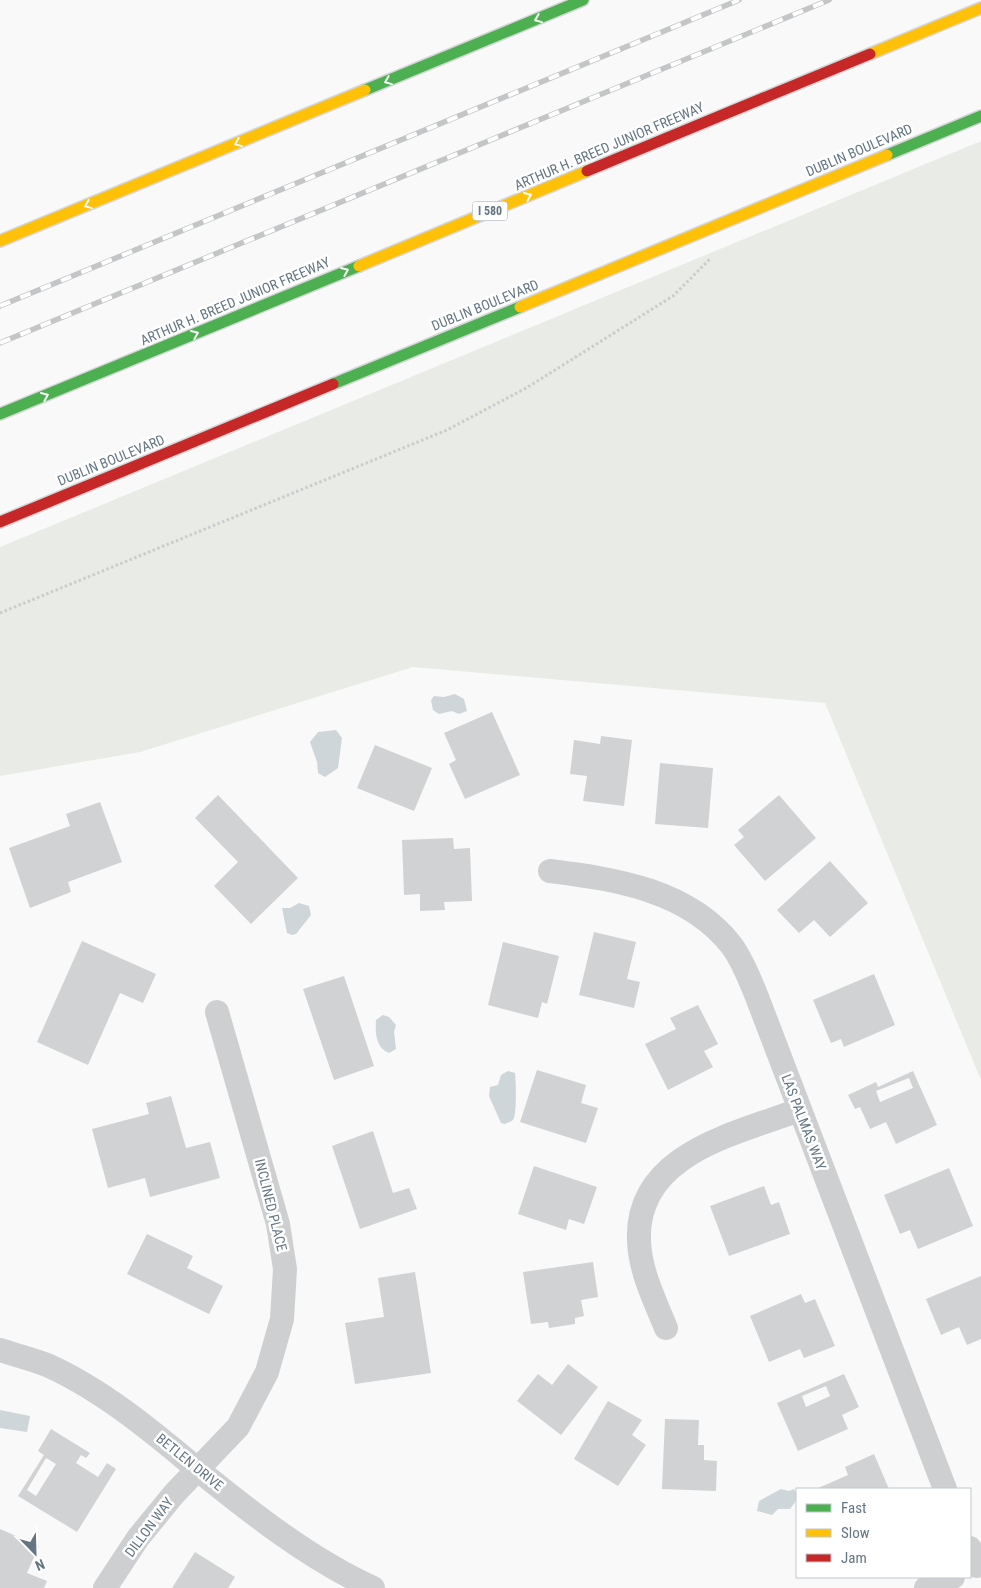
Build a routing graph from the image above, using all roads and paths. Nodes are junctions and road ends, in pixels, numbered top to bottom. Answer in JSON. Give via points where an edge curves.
{"nodes":[{"id":1,"x":583,"y":0,"type":"edge"},
{"id":2,"x":981,"y":8,"type":"edge"},
{"id":3,"x":981,"y":116,"type":"edge"},
{"id":4,"x":0,"y":241,"type":"edge"},
{"id":5,"x":715,"y":255,"type":"dead end"},
{"id":6,"x":0,"y":414,"type":"edge"},
{"id":7,"x":0,"y":522,"type":"edge"},
{"id":8,"x":0,"y":613,"type":"edge"},
{"id":9,"x":550,"y":871,"type":"dead end"},
{"id":10,"x":216,"y":1012,"type":"dead end"},
{"id":11,"x":799,"y":1110,"type":"junction"},
{"id":12,"x":666,"y":1328,"type":"dead end"},
{"id":13,"x":0,"y":1350,"type":"edge"},
{"id":14,"x":197,"y":1469,"type":"junction"},
{"id":15,"x":945,"y":1488,"type":"edge"},
{"id":16,"x":951,"y":1578,"type":"edge"},
{"id":17,"x":105,"y":1588,"type":"edge"},
{"id":18,"x":373,"y":1588,"type":"edge"},
{"id":19,"x":926,"y":1588,"type":"edge"}],
"edges":[{"from":1,"to":4,"type":"main road","one_way":true},
{"from":6,"to":2,"type":"main road","name":"ARTHUR H. BREED JUNIOR FREEWAY","number":"I 580","one_way":true},
{"from":3,"to":7,"type":"main road","name":"DUBLIN BOULEVARD"},
{"from":5,"to":8,"type":"path","via":[[673,296],[528,387],[446,430]]},
{"from":9,"to":11,"type":"street","name":"LAS PALMAS WAY","via":[[647,890],[686,905],[710,924],[732,947],[747,973]]},
{"from":10,"to":14,"type":"street","name":"INCLINED PLACE","via":[[275,1215],[285,1269],[282,1320],[267,1372],[238,1427]]},
{"from":11,"to":12,"type":"street","via":[[698,1148],[673,1165],[652,1188],[644,1204],[639,1242],[648,1281]]},
{"from":11,"to":15,"type":"street","name":"LAS PALMAS WAY"},
{"from":13,"to":14,"type":"street","name":"BETLEN DRIVE","via":[[47,1365],[106,1399],[166,1441]]},
{"from":14,"to":17,"type":"street","name":"DILLON WAY","via":[[138,1538]]},
{"from":14,"to":18,"type":"street","name":"BETLEN DRIVE","via":[[334,1569]]},
{"from":16,"to":19,"type":"street"}]}
